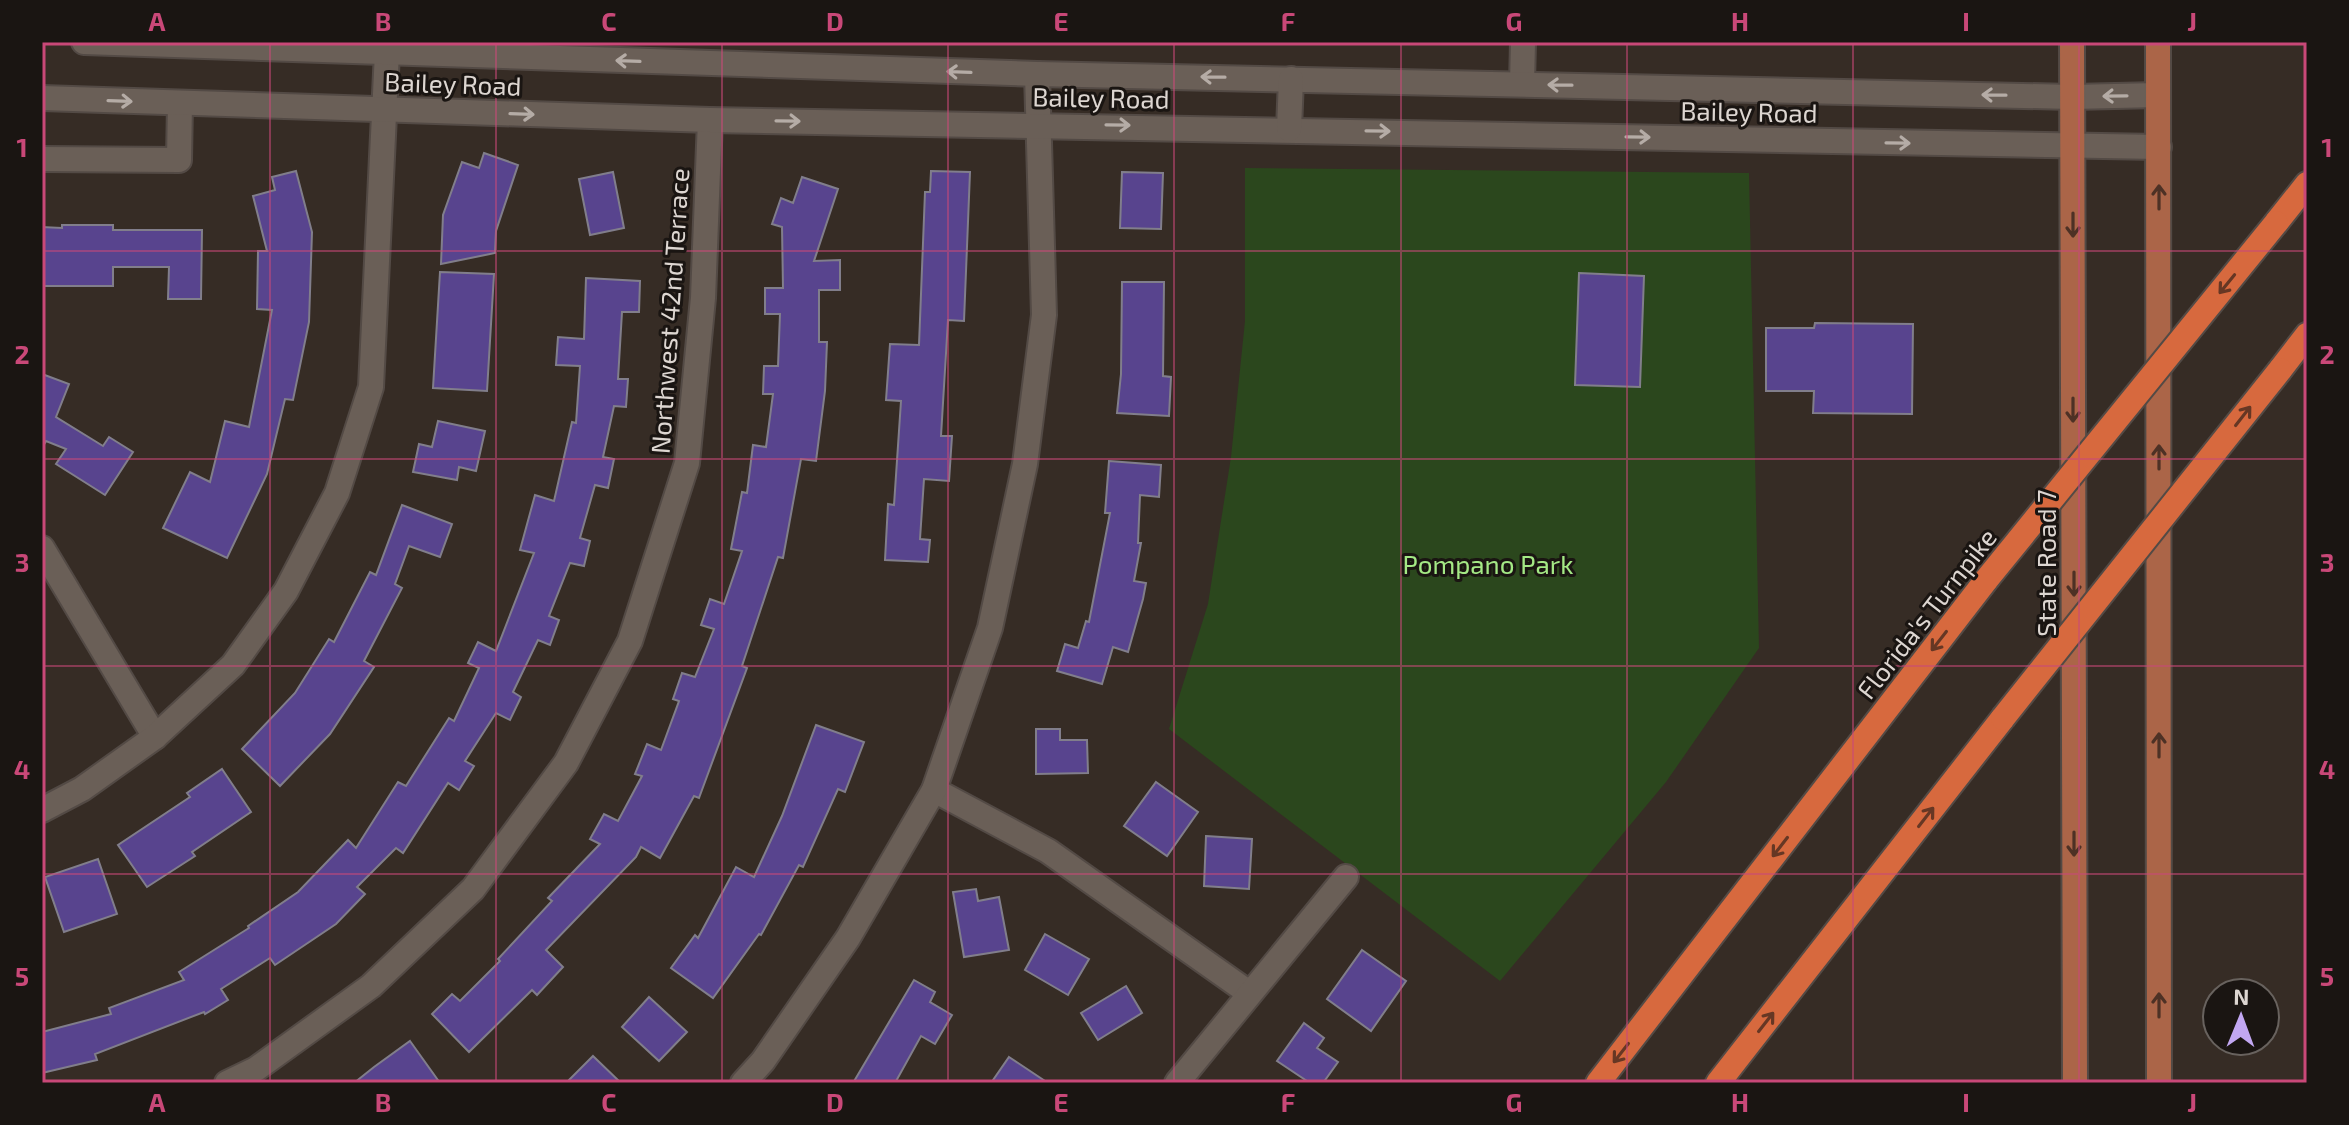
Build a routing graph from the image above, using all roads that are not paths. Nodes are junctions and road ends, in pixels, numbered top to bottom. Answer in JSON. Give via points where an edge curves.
{"nodes":[{"id":1,"x":84,"y":42,"type":"edge"},
{"id":2,"x":1523,"y":42,"type":"edge"},
{"id":3,"x":2072,"y":42,"type":"edge"},
{"id":4,"x":2158,"y":42,"type":"edge"},
{"id":5,"x":387,"y":52,"type":"junction"},
{"id":6,"x":1037,"y":74,"type":"junction"},
{"id":7,"x":1291,"y":79,"type":"junction"},
{"id":8,"x":1522,"y":84,"type":"junction"},
{"id":9,"x":2158,"y":95,"type":"junction"},
{"id":10,"x":2072,"y":97,"type":"junction"},
{"id":11,"x":42,"y":98,"type":"edge"},
{"id":12,"x":180,"y":103,"type":"junction"},
{"id":13,"x":385,"y":109,"type":"junction"},
{"id":14,"x":710,"y":120,"type":"junction"},
{"id":15,"x":1040,"y":124,"type":"junction"},
{"id":16,"x":1289,"y":129,"type":"junction"},
{"id":17,"x":2072,"y":147,"type":"junction"},
{"id":18,"x":2159,"y":147,"type":"junction"},
{"id":19,"x":42,"y":159,"type":"edge"},
{"id":20,"x":2307,"y":184,"type":"edge"},
{"id":21,"x":2307,"y":335,"type":"edge"},
{"id":22,"x":42,"y":548,"type":"edge"},
{"id":23,"x":155,"y":737,"type":"junction"},
{"id":24,"x":934,"y":790,"type":"junction"},
{"id":25,"x":42,"y":810,"type":"edge"},
{"id":26,"x":1346,"y":877,"type":"dead end"},
{"id":27,"x":1249,"y":993,"type":"junction"},
{"id":28,"x":227,"y":1083,"type":"edge"},
{"id":29,"x":743,"y":1083,"type":"edge"},
{"id":30,"x":1177,"y":1083,"type":"edge"},
{"id":31,"x":1598,"y":1083,"type":"edge"},
{"id":32,"x":1718,"y":1083,"type":"edge"},
{"id":33,"x":2075,"y":1083,"type":"edge"},
{"id":34,"x":2159,"y":1083,"type":"edge"}],
"edges":[{"from":1,"to":5,"type":"street","name":"Bailey Road"},
{"from":2,"to":8,"type":"street"},
{"from":3,"to":10,"type":"main road","name":"State Road 7"},
{"from":4,"to":9,"type":"main road"},
{"from":6,"to":5,"type":"street","name":"Bailey Road","one_way":true},
{"from":5,"to":13,"type":"street"},
{"from":7,"to":6,"type":"street","name":"Bailey Road","one_way":true},
{"from":6,"to":15,"type":"street"},
{"from":7,"to":8,"type":"street","name":"Bailey Road"},
{"from":7,"to":16,"type":"street"},
{"from":10,"to":8,"type":"street","name":"Bailey Road","one_way":true},
{"from":9,"to":10,"type":"street","name":"Bailey Road","one_way":true},
{"from":9,"to":18,"type":"main road"},
{"from":10,"to":17,"type":"main road","name":"State Road 7"},
{"from":11,"to":12,"type":"street","name":"Bailey Road","one_way":true},
{"from":12,"to":13,"type":"street","name":"Bailey Road"},
{"from":12,"to":19,"type":"street","via":[[179,160]]},
{"from":13,"to":14,"type":"street","name":"Bailey Road","one_way":true},
{"from":13,"to":23,"type":"street","via":[[371,387],[337,493],[286,591],[233,665]]},
{"from":14,"to":15,"type":"street","name":"Bailey Road","one_way":true},
{"from":14,"to":28,"type":"street","name":"Northwest 42nd Terrace","via":[[703,298],[687,463],[630,641],[566,763],[473,889],[371,986],[256,1069]]},
{"from":15,"to":16,"type":"street","name":"Bailey Road","one_way":true},
{"from":15,"to":24,"type":"street","via":[[1044,315],[1025,464],[990,628]]},
{"from":16,"to":17,"type":"street","name":"Bailey Road","one_way":true},
{"from":17,"to":18,"type":"street","name":"Bailey Road"},
{"from":17,"to":33,"type":"main road","name":"State Road 7","one_way":true},
{"from":34,"to":18,"type":"main road","one_way":true},
{"from":20,"to":31,"type":"highway","name":"Florida's Turnpike","one_way":true,"bridge":true,"via":[[1987,579]]},
{"from":32,"to":21,"type":"highway","one_way":true,"bridge":true},
{"from":22,"to":23,"type":"street"},
{"from":23,"to":25,"type":"street","via":[[82,789]]},
{"from":24,"to":27,"type":"street","via":[[1048,851]]},
{"from":24,"to":29,"type":"street","via":[[848,938]]},
{"from":26,"to":27,"type":"street"},
{"from":27,"to":30,"type":"street"}]}
